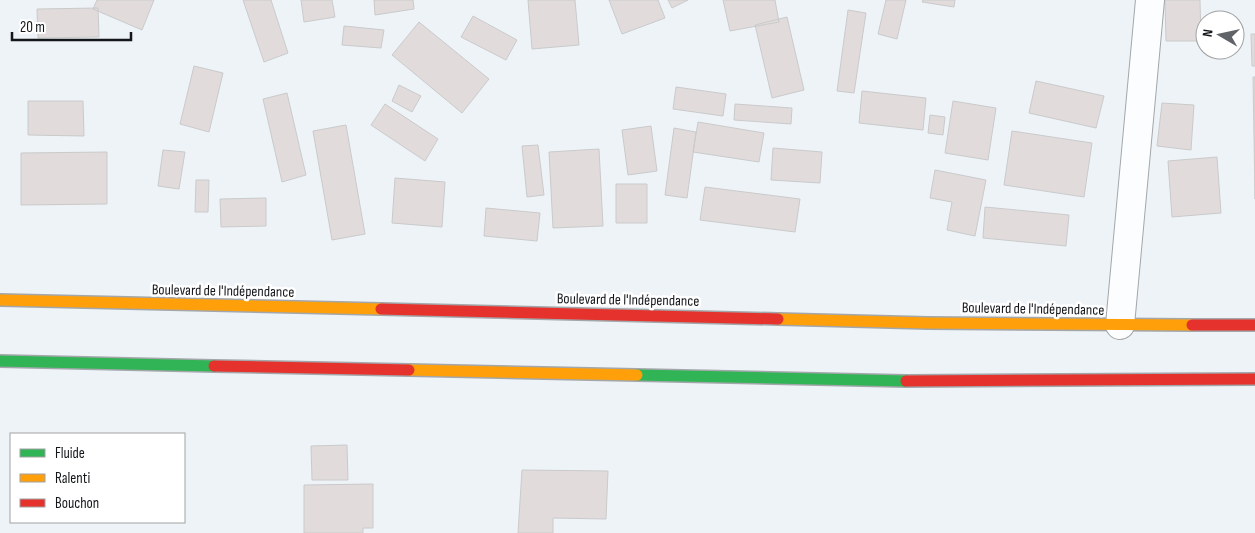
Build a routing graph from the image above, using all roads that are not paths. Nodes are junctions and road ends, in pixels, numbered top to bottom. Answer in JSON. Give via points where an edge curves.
{"nodes":[{"id":1,"x":1150,"y":0,"type":"edge"},
{"id":2,"x":0,"y":300,"type":"edge"},
{"id":3,"x":1120,"y":325,"type":"junction"},
{"id":4,"x":1255,"y":325,"type":"edge"},
{"id":5,"x":0,"y":361,"type":"edge"},
{"id":6,"x":1255,"y":379,"type":"edge"}],
"edges":[{"from":1,"to":3,"type":"street"},
{"from":2,"to":3,"type":"main road","name":"Boulevard de l'Indépendance"},
{"from":3,"to":4,"type":"main road","name":"Boulevard de l'Indépendance"},
{"from":5,"to":6,"type":"main road","via":[[925,381]]}]}
